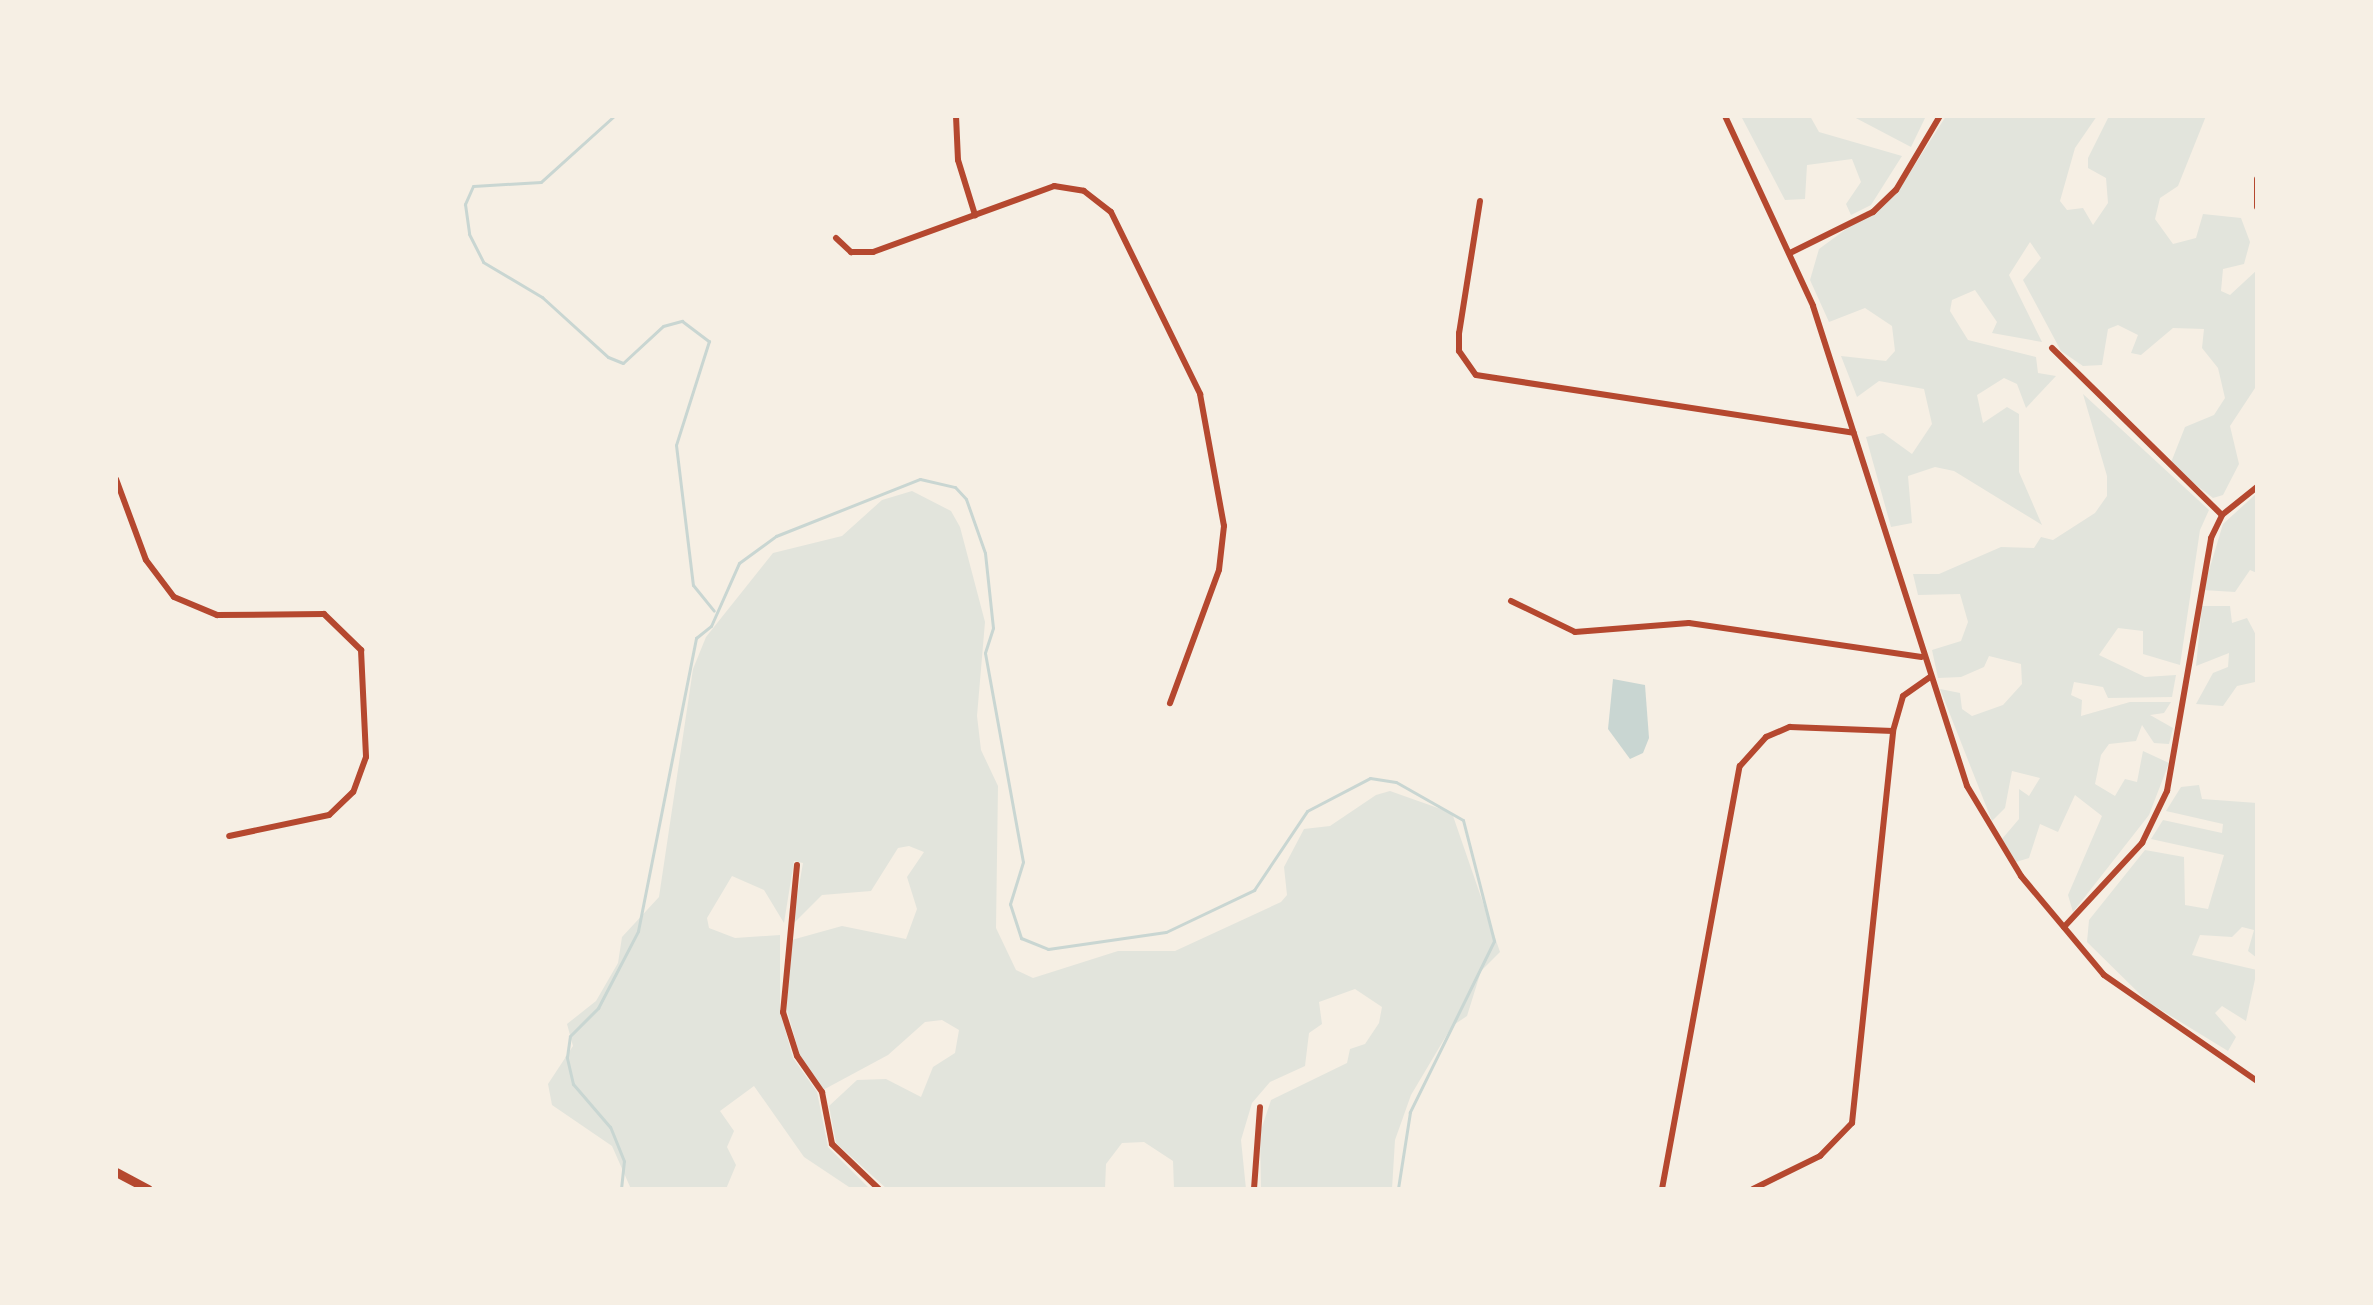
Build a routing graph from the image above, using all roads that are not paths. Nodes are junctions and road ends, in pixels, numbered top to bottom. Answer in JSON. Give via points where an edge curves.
{"nodes":[{"id":1,"x":956,"y":116,"type":"edge"},
{"id":2,"x":1725,"y":116,"type":"edge"},
{"id":3,"x":1940,"y":116,"type":"edge"},
{"id":4,"x":2257,"y":179,"type":"edge"},
{"id":5,"x":1480,"y":201,"type":"dead end"},
{"id":6,"x":2257,"y":207,"type":"edge"},
{"id":7,"x":975,"y":215,"type":"junction"},
{"id":8,"x":836,"y":238,"type":"dead end"},
{"id":9,"x":1790,"y":253,"type":"junction"},
{"id":10,"x":2052,"y":348,"type":"dead end"},
{"id":11,"x":1854,"y":433,"type":"junction"},
{"id":12,"x":116,"y":479,"type":"edge"},
{"id":13,"x":2257,"y":487,"type":"edge"},
{"id":14,"x":2222,"y":515,"type":"junction"},
{"id":15,"x":1511,"y":601,"type":"dead end"},
{"id":16,"x":1922,"y":657,"type":"junction"},
{"id":17,"x":1930,"y":677,"type":"junction"},
{"id":18,"x":1170,"y":703,"type":"dead end"},
{"id":19,"x":1893,"y":731,"type":"junction"},
{"id":20,"x":229,"y":836,"type":"dead end"},
{"id":21,"x":797,"y":865,"type":"dead end"},
{"id":22,"x":2064,"y":927,"type":"junction"},
{"id":23,"x":2257,"y":1081,"type":"edge"},
{"id":24,"x":1260,"y":1107,"type":"dead end"},
{"id":25,"x":116,"y":1172,"type":"edge"},
{"id":26,"x":148,"y":1189,"type":"edge"},
{"id":27,"x":879,"y":1189,"type":"edge"},
{"id":28,"x":1254,"y":1189,"type":"edge"},
{"id":29,"x":1662,"y":1189,"type":"edge"},
{"id":30,"x":1753,"y":1189,"type":"edge"}],
"edges":[{"from":1,"to":7,"type":"street","via":[[958,160]]},
{"from":2,"to":9,"type":"street"},
{"from":3,"to":9,"type":"street","via":[[1896,190],[1873,212]]},
{"from":4,"to":6,"type":"street"},
{"from":5,"to":11,"type":"street","via":[[1459,333],[1459,351],[1476,375]]},
{"from":7,"to":8,"type":"street","via":[[873,252],[851,252]]},
{"from":7,"to":18,"type":"street","via":[[1054,186],[1095,196],[1118,224],[1195,380],[1224,542]]},
{"from":9,"to":11,"type":"street"},
{"from":10,"to":14,"type":"street"},
{"from":11,"to":16,"type":"street"},
{"from":12,"to":20,"type":"street","via":[[146,560],[174,597],[217,615],[324,614],[361,650],[366,757],[353,792],[329,815]]},
{"from":13,"to":14,"type":"street"},
{"from":14,"to":22,"type":"street","via":[[2204,561],[2167,791],[2142,843]]},
{"from":15,"to":16,"type":"street","via":[[1575,632],[1689,623]]},
{"from":16,"to":17,"type":"street"},
{"from":17,"to":19,"type":"street","via":[[1903,696]]},
{"from":17,"to":22,"type":"street","via":[[1967,786],[2021,876]]},
{"from":19,"to":29,"type":"street","via":[[1790,727],[1766,737],[1740,766]]},
{"from":19,"to":30,"type":"street","via":[[1852,1123],[1820,1156]]},
{"from":21,"to":27,"type":"street","via":[[783,1012],[797,1056],[822,1092],[832,1144]]},
{"from":22,"to":23,"type":"street","via":[[2131,999]]},
{"from":24,"to":28,"type":"street"},
{"from":25,"to":26,"type":"highway"}]}
